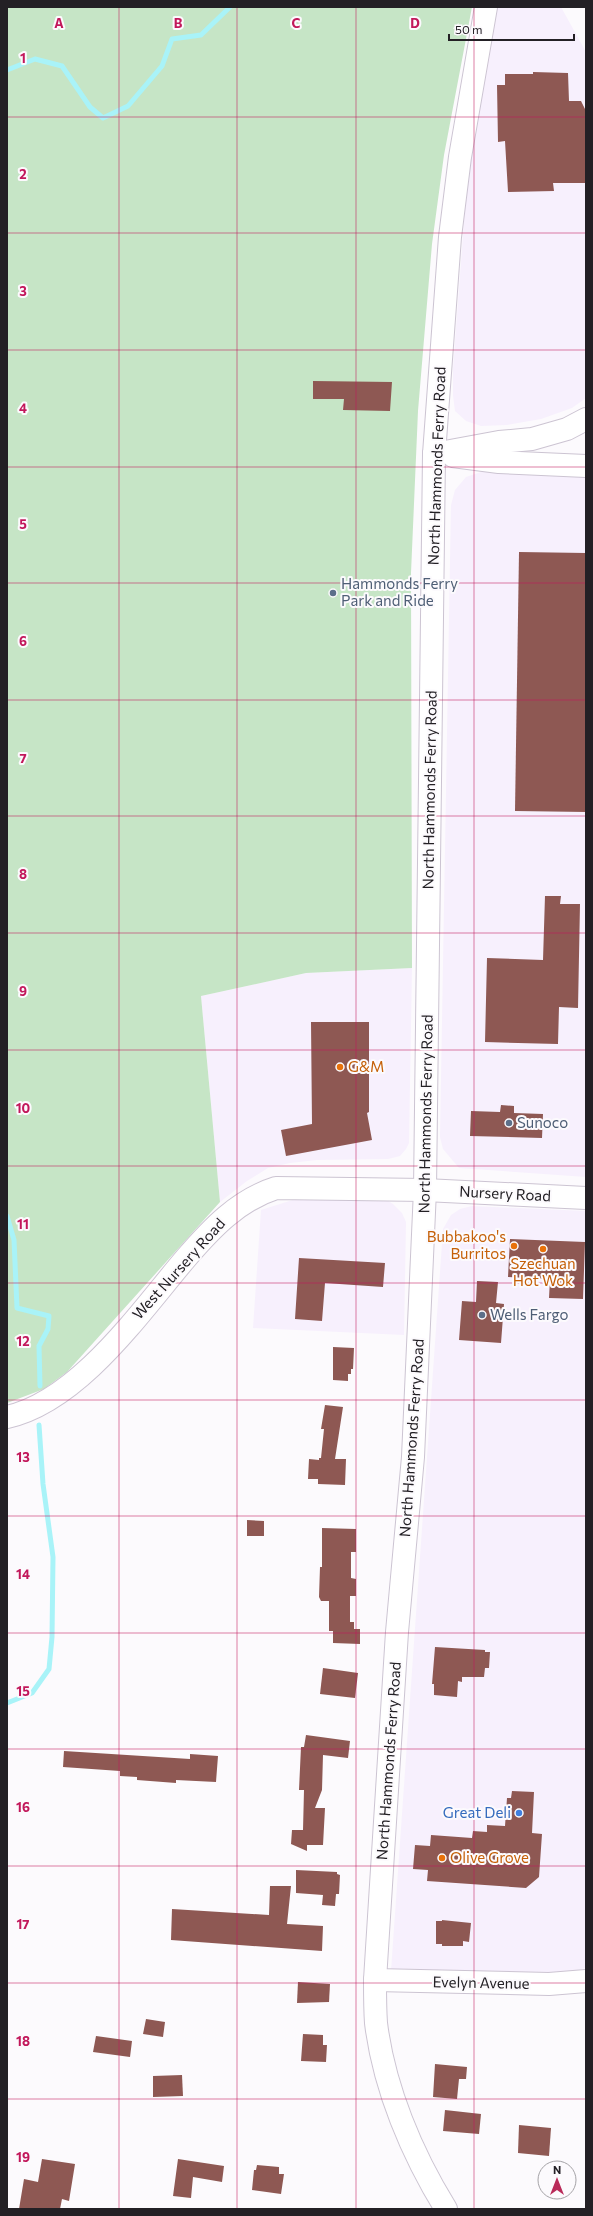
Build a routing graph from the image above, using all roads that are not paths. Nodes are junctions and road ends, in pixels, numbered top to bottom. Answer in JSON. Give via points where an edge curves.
{"nodes":[{"id":1,"x":486,"y":7,"type":"edge"},
{"id":2,"x":586,"y":419,"type":"edge"},
{"id":3,"x":434,"y":454,"type":"junction"},
{"id":4,"x":586,"y":466,"type":"edge"},
{"id":5,"x":425,"y":1190,"type":"junction"},
{"id":6,"x":586,"y":1198,"type":"edge"},
{"id":7,"x":7,"y":1417,"type":"edge"},
{"id":8,"x":375,"y":1980,"type":"junction"},
{"id":9,"x":586,"y":1981,"type":"edge"},
{"id":10,"x":446,"y":2209,"type":"edge"}],
"edges":[{"from":1,"to":3,"type":"main road","name":"North Hammonds Ferry Road","via":[[460,157],[450,237]]},
{"from":2,"to":3,"type":"main road","via":[[567,429],[532,439],[499,442]]},
{"from":3,"to":4,"type":"main road","via":[[499,462]]},
{"from":3,"to":5,"type":"main road","name":"North Hammonds Ferry Road"},
{"from":5,"to":6,"type":"main road","name":"Nursery Road"},
{"from":5,"to":7,"type":"main road","name":"West Nursery Road","via":[[276,1188],[246,1201],[212,1228],[100,1358],[75,1382],[48,1400]]},
{"from":5,"to":8,"type":"main road","name":"North Hammonds Ferry Road","via":[[413,1457],[397,1632]]},
{"from":8,"to":9,"type":"main road","name":"Evelyn Avenue","via":[[549,1984]]},
{"from":8,"to":10,"type":"main road","name":"North Hammonds Ferry Road","via":[[376,2023],[385,2070],[403,2124],[433,2188]]}]}
